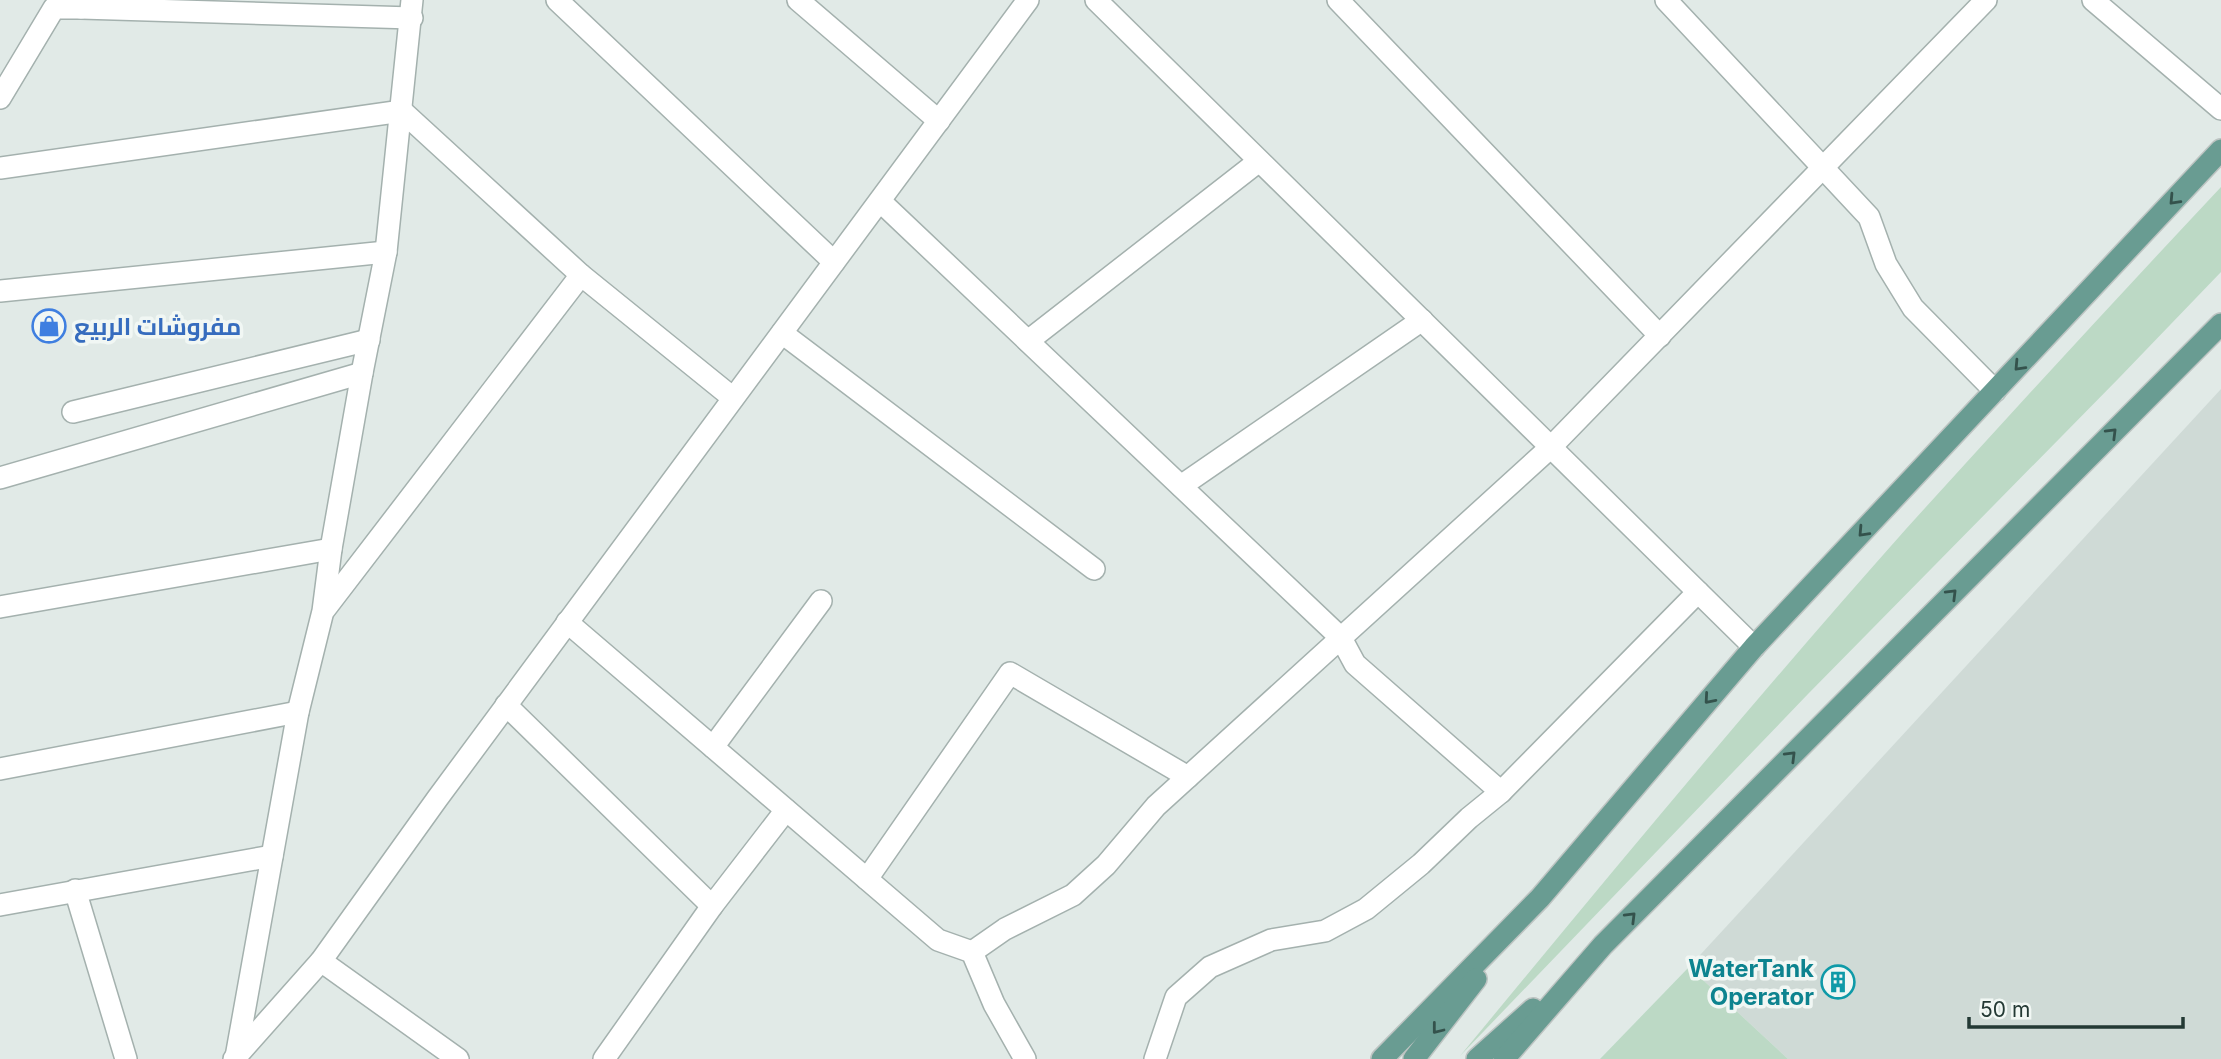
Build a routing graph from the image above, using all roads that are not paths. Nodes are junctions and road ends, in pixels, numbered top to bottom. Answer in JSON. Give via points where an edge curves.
{"nodes":[{"id":1,"x":557,"y":0,"type":"edge"},
{"id":2,"x":798,"y":0,"type":"edge"},
{"id":3,"x":1028,"y":0,"type":"edge"},
{"id":4,"x":1096,"y":0,"type":"edge"},
{"id":5,"x":1338,"y":0,"type":"edge"},
{"id":6,"x":1666,"y":0,"type":"edge"},
{"id":7,"x":1986,"y":0,"type":"edge"},
{"id":8,"x":2093,"y":0,"type":"edge"},
{"id":9,"x":84,"y":4,"type":"edge"},
{"id":10,"x":412,"y":9,"type":"edge"},
{"id":11,"x":0,"y":98,"type":"edge"},
{"id":12,"x":2221,"y":109,"type":"edge"},
{"id":13,"x":402,"y":111,"type":"junction"},
{"id":14,"x":939,"y":121,"type":"junction"},
{"id":15,"x":2221,"y":150,"type":"edge"},
{"id":16,"x":1259,"y":160,"type":"junction"},
{"id":17,"x":1823,"y":167,"type":"junction"},
{"id":18,"x":0,"y":168,"type":"edge"},
{"id":19,"x":880,"y":201,"type":"junction"},
{"id":20,"x":386,"y":252,"type":"junction"},
{"id":21,"x":834,"y":262,"type":"junction"},
{"id":22,"x":582,"y":275,"type":"junction"},
{"id":23,"x":0,"y":292,"type":"edge"},
{"id":24,"x":1422,"y":320,"type":"junction"},
{"id":25,"x":2221,"y":324,"type":"edge"},
{"id":26,"x":782,"y":333,"type":"junction"},
{"id":27,"x":1660,"y":336,"type":"junction"},
{"id":28,"x":369,"y":340,"type":"junction"},
{"id":29,"x":1028,"y":341,"type":"junction"},
{"id":30,"x":362,"y":373,"type":"junction"},
{"id":31,"x":1995,"y":391,"type":"junction"},
{"id":32,"x":733,"y":398,"type":"junction"},
{"id":33,"x":73,"y":412,"type":"dead end"},
{"id":34,"x":1551,"y":447,"type":"junction"},
{"id":35,"x":0,"y":478,"type":"edge"},
{"id":36,"x":1181,"y":486,"type":"junction"},
{"id":37,"x":331,"y":549,"type":"junction"},
{"id":38,"x":1094,"y":569,"type":"dead end"},
{"id":39,"x":1698,"y":592,"type":"junction"},
{"id":40,"x":821,"y":601,"type":"dead end"},
{"id":41,"x":0,"y":607,"type":"edge"},
{"id":42,"x":324,"y":611,"type":"junction"},
{"id":43,"x":567,"y":622,"type":"junction"},
{"id":44,"x":1341,"y":638,"type":"junction"},
{"id":45,"x":1754,"y":647,"type":"junction"},
{"id":46,"x":506,"y":705,"type":"junction"},
{"id":47,"x":298,"y":712,"type":"junction"},
{"id":48,"x":713,"y":747,"type":"junction"},
{"id":49,"x":0,"y":769,"type":"edge"},
{"id":50,"x":1188,"y":777,"type":"junction"},
{"id":51,"x":1501,"y":792,"type":"junction"},
{"id":52,"x":786,"y":810,"type":"junction"},
{"id":53,"x":272,"y":856,"type":"junction"},
{"id":54,"x":867,"y":879,"type":"junction"},
{"id":55,"x":75,"y":890,"type":"junction"},
{"id":56,"x":1539,"y":898,"type":"junction"},
{"id":57,"x":0,"y":905,"type":"edge"},
{"id":58,"x":712,"y":905,"type":"junction"},
{"id":59,"x":1603,"y":945,"type":"junction"},
{"id":60,"x":972,"y":952,"type":"junction"},
{"id":61,"x":321,"y":961,"type":"junction"},
{"id":62,"x":235,"y":1058,"type":"edge"},
{"id":63,"x":126,"y":1059,"type":"edge"},
{"id":64,"x":458,"y":1059,"type":"edge"},
{"id":65,"x":604,"y":1059,"type":"edge"},
{"id":66,"x":1025,"y":1059,"type":"edge"},
{"id":67,"x":1156,"y":1059,"type":"edge"},
{"id":68,"x":1382,"y":1059,"type":"edge"},
{"id":69,"x":1414,"y":1059,"type":"edge"},
{"id":70,"x":1477,"y":1059,"type":"edge"},
{"id":71,"x":1504,"y":1059,"type":"edge"}],
"edges":[{"from":1,"to":21,"type":"street"},
{"from":2,"to":14,"type":"street"},
{"from":3,"to":14,"type":"street"},
{"from":4,"to":16,"type":"street"},
{"from":5,"to":27,"type":"street"},
{"from":6,"to":17,"type":"street"},
{"from":7,"to":17,"type":"street"},
{"from":8,"to":12,"type":"street"},
{"from":9,"to":10,"type":"street"},
{"from":9,"to":11,"type":"street","via":[[54,8]]},
{"from":10,"to":13,"type":"street"},
{"from":13,"to":18,"type":"street"},
{"from":13,"to":20,"type":"street"},
{"from":13,"to":22,"type":"street"},
{"from":14,"to":19,"type":"street"},
{"from":15,"to":31,"type":"main road","one_way":true},
{"from":16,"to":24,"type":"street"},
{"from":16,"to":29,"type":"street"},
{"from":17,"to":27,"type":"street"},
{"from":17,"to":31,"type":"street","via":[[1869,217],[1886,264],[1913,308]]},
{"from":19,"to":21,"type":"street"},
{"from":19,"to":29,"type":"street"},
{"from":20,"to":23,"type":"street"},
{"from":20,"to":28,"type":"street"},
{"from":21,"to":26,"type":"street"},
{"from":22,"to":32,"type":"street"},
{"from":22,"to":42,"type":"street"},
{"from":24,"to":34,"type":"street"},
{"from":24,"to":36,"type":"street"},
{"from":59,"to":25,"type":"main road","one_way":true},
{"from":26,"to":32,"type":"street"},
{"from":26,"to":38,"type":"street"},
{"from":27,"to":34,"type":"street"},
{"from":28,"to":30,"type":"street"},
{"from":28,"to":33,"type":"street"},
{"from":29,"to":36,"type":"street"},
{"from":30,"to":35,"type":"street"},
{"from":30,"to":37,"type":"street"},
{"from":31,"to":45,"type":"main road","one_way":true},
{"from":32,"to":43,"type":"street"},
{"from":34,"to":39,"type":"street"},
{"from":34,"to":44,"type":"street"},
{"from":36,"to":44,"type":"street"},
{"from":37,"to":41,"type":"street"},
{"from":37,"to":42,"type":"street"},
{"from":39,"to":45,"type":"street"},
{"from":39,"to":51,"type":"street"},
{"from":40,"to":48,"type":"street"},
{"from":42,"to":47,"type":"street"},
{"from":43,"to":46,"type":"street"},
{"from":43,"to":48,"type":"street"},
{"from":44,"to":50,"type":"street"},
{"from":44,"to":51,"type":"street","via":[[1355,664]]},
{"from":45,"to":56,"type":"main road","one_way":true},
{"from":46,"to":58,"type":"street"},
{"from":46,"to":61,"type":"street"},
{"from":47,"to":49,"type":"street"},
{"from":47,"to":53,"type":"street"},
{"from":48,"to":52,"type":"street"},
{"from":50,"to":54,"type":"street","via":[[1010,673]]},
{"from":50,"to":60,"type":"street","via":[[1073,895],[1005,929]]},
{"from":51,"to":67,"type":"street","via":[[1366,909],[1325,931],[1271,940],[1210,967],[1175,997]]},
{"from":52,"to":54,"type":"street"},
{"from":52,"to":58,"type":"street"},
{"from":53,"to":55,"type":"street"},
{"from":53,"to":62,"type":"street"},
{"from":54,"to":60,"type":"street","via":[[937,940]]},
{"from":55,"to":57,"type":"street"},
{"from":55,"to":63,"type":"street"},
{"from":56,"to":68,"type":"main road"},
{"from":56,"to":69,"type":"main road","one_way":true},
{"from":58,"to":65,"type":"street"},
{"from":59,"to":70,"type":"main road"},
{"from":59,"to":71,"type":"main road"},
{"from":60,"to":66,"type":"street"},
{"from":61,"to":62,"type":"street"},
{"from":61,"to":64,"type":"street"}]}
